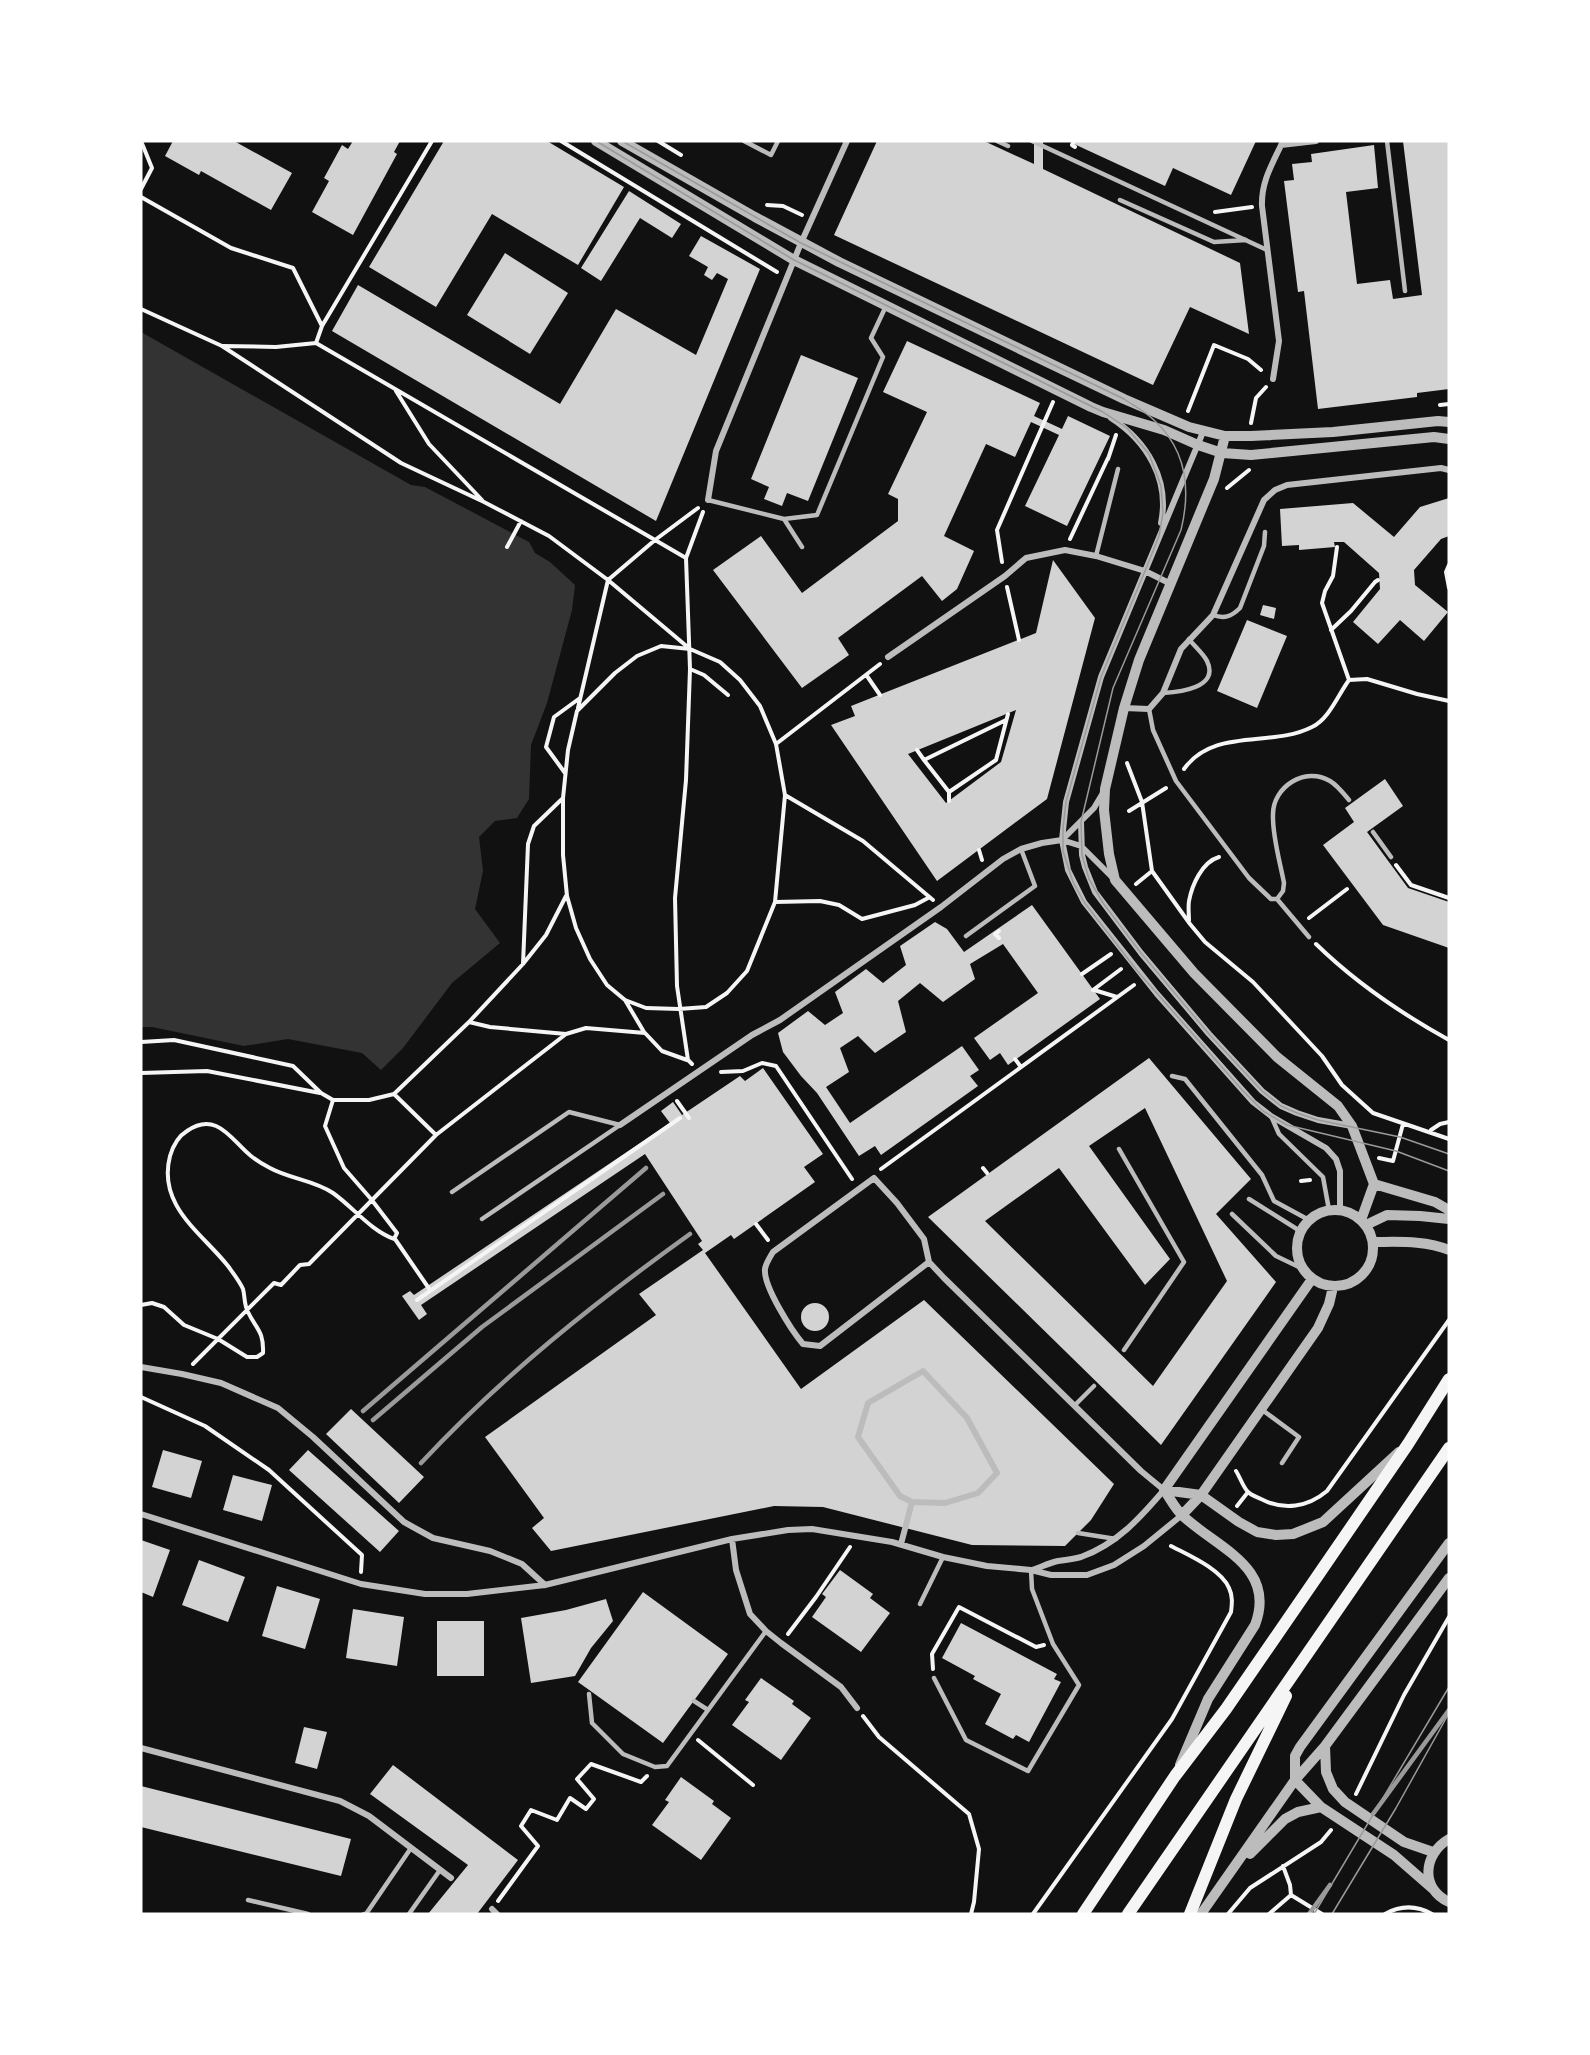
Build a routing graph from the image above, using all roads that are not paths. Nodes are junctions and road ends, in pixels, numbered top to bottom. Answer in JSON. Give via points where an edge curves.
{"nodes":[{"id":1,"x":596,"y":141,"type":"edge"},
{"id":2,"x":622,"y":141,"type":"edge"},
{"id":3,"x":744,"y":141,"type":"edge"},
{"id":4,"x":778,"y":141,"type":"edge"},
{"id":5,"x":847,"y":141,"type":"edge"},
{"id":6,"x":997,"y":141,"type":"edge"},
{"id":7,"x":1032,"y":141,"type":"edge"},
{"id":8,"x":1316,"y":141,"type":"edge"},
{"id":9,"x":1387,"y":141,"type":"edge"},
{"id":10,"x":1282,"y":143,"type":"edge"},
{"id":11,"x":1008,"y":146,"type":"dead end"},
{"id":12,"x":1120,"y":200,"type":"dead end"},
{"id":13,"x":1248,"y":240,"type":"junction"},
{"id":14,"x":801,"y":243,"type":"junction"},
{"id":15,"x":1267,"y":250,"type":"junction"},
{"id":16,"x":794,"y":260,"type":"junction"},
{"id":17,"x":1405,"y":291,"type":"dead end"},
{"id":18,"x":886,"y":306,"type":"junction"},
{"id":19,"x":1273,"y":380,"type":"road end"},
{"id":20,"x":1103,"y":412,"type":"junction"},
{"id":21,"x":1449,"y":422,"type":"edge"},
{"id":22,"x":1203,"y":432,"type":"junction"},
{"id":23,"x":1225,"y":436,"type":"junction"},
{"id":24,"x":1449,"y":439,"type":"edge"},
{"id":25,"x":1198,"y":445,"type":"junction"},
{"id":26,"x":1222,"y":453,"type":"junction"},
{"id":27,"x":1118,"y":469,"type":"road end"},
{"id":28,"x":1449,"y":470,"type":"edge"},
{"id":29,"x":708,"y":500,"type":"joint"},
{"id":30,"x":784,"y":519,"type":"junction"},
{"id":31,"x":1265,"y":532,"type":"dead end"},
{"id":32,"x":1159,"y":536,"type":"junction"},
{"id":33,"x":802,"y":547,"type":"dead end"},
{"id":34,"x":1096,"y":556,"type":"junction"},
{"id":35,"x":1146,"y":571,"type":"junction"},
{"id":36,"x":1172,"y":584,"type":"junction"},
{"id":37,"x":1213,"y":615,"type":"junction"},
{"id":38,"x":1189,"y":639,"type":"junction"},
{"id":39,"x":888,"y":657,"type":"road end"},
{"id":40,"x":1163,"y":693,"type":"junction"},
{"id":41,"x":1124,"y":708,"type":"junction"},
{"id":42,"x":1149,"y":709,"type":"junction"},
{"id":43,"x":1105,"y":789,"type":"junction"},
{"id":44,"x":1349,"y":800,"type":"dead end"},
{"id":45,"x":1081,"y":822,"type":"junction"},
{"id":46,"x":1372,"y":832,"type":"dead end"},
{"id":47,"x":1062,"y":840,"type":"junction"},
{"id":48,"x":1081,"y":846,"type":"junction"},
{"id":49,"x":1021,"y":849,"type":"junction"},
{"id":50,"x":1391,"y":857,"type":"road end"},
{"id":51,"x":1115,"y":880,"type":"junction"},
{"id":52,"x":1277,"y":899,"type":"junction"},
{"id":53,"x":966,"y":936,"type":"dead end"},
{"id":54,"x":1309,"y":937,"type":"road end"},
{"id":55,"x":1173,"y":1076,"type":"dead end"},
{"id":56,"x":1271,"y":1116,"type":"junction"},
{"id":57,"x":620,"y":1125,"type":"junction"},
{"id":58,"x":1352,"y":1126,"type":"junction"},
{"id":59,"x":1119,"y":1149,"type":"dead end"},
{"id":60,"x":1374,"y":1184,"type":"junction"},
{"id":61,"x":452,"y":1192,"type":"dead end"},
{"id":62,"x":1249,"y":1199,"type":"dead end"},
{"id":63,"x":1334,"y":1210,"type":"junction"},
{"id":64,"x":1449,"y":1210,"type":"edge"},
{"id":65,"x":1232,"y":1214,"type":"dead end"},
{"id":66,"x":482,"y":1219,"type":"dead end"},
{"id":67,"x":1449,"y":1219,"type":"edge"},
{"id":68,"x":1309,"y":1220,"type":"junction"},
{"id":69,"x":1363,"y":1222,"type":"junction"},
{"id":70,"x":1300,"y":1231,"type":"junction"},
{"id":71,"x":1373,"y":1242,"type":"junction"},
{"id":72,"x":1449,"y":1251,"type":"edge"},
{"id":73,"x":929,"y":1262,"type":"junction"},
{"id":74,"x":1301,"y":1268,"type":"junction"},
{"id":75,"x":1312,"y":1279,"type":"junction"},
{"id":76,"x":1333,"y":1287,"type":"junction"},
{"id":77,"x":1124,"y":1350,"type":"dead end"},
{"id":78,"x":141,"y":1367,"type":"edge"},
{"id":79,"x":1449,"y":1379,"type":"edge"},
{"id":80,"x":1094,"y":1386,"type":"dead end"},
{"id":81,"x":1074,"y":1405,"type":"junction"},
{"id":82,"x":1261,"y":1408,"type":"junction"},
{"id":83,"x":1408,"y":1444,"type":"junction"},
{"id":84,"x":1449,"y":1448,"type":"edge"},
{"id":85,"x":1282,"y":1463,"type":"dead end"},
{"id":86,"x":1164,"y":1490,"type":"junction"},
{"id":87,"x":1201,"y":1495,"type":"junction"},
{"id":88,"x":912,"y":1502,"type":"junction"},
{"id":89,"x":141,"y":1514,"type":"edge"},
{"id":90,"x":1182,"y":1515,"type":"junction"},
{"id":91,"x":1078,"y":1533,"type":"dead end"},
{"id":92,"x":732,"y":1539,"type":"junction"},
{"id":93,"x":1116,"y":1539,"type":"junction"},
{"id":94,"x":1449,"y":1543,"type":"edge"},
{"id":95,"x":901,"y":1544,"type":"junction"},
{"id":96,"x":943,"y":1557,"type":"junction"},
{"id":97,"x":1031,"y":1570,"type":"junction"},
{"id":98,"x":1449,"y":1578,"type":"edge"},
{"id":99,"x":545,"y":1585,"type":"junction"},
{"id":100,"x":920,"y":1604,"type":"dead end"},
{"id":101,"x":766,"y":1631,"type":"junction"},
{"id":102,"x":1304,"y":1659,"type":"junction"},
{"id":103,"x":934,"y":1678,"type":"road end"},
{"id":104,"x":589,"y":1694,"type":"dead end"},
{"id":105,"x":694,"y":1701,"type":"dead end"},
{"id":106,"x":857,"y":1708,"type":"road end"},
{"id":107,"x":708,"y":1710,"type":"junction"},
{"id":108,"x":1325,"y":1746,"type":"junction"},
{"id":109,"x":141,"y":1748,"type":"edge"},
{"id":110,"x":1175,"y":1776,"type":"junction"},
{"id":111,"x":1295,"y":1780,"type":"junction"},
{"id":112,"x":1321,"y":1807,"type":"junction"},
{"id":113,"x":1449,"y":1839,"type":"edge"},
{"id":114,"x":411,"y":1848,"type":"junction"},
{"id":115,"x":1433,"y":1852,"type":"junction"},
{"id":116,"x":440,"y":1870,"type":"junction"},
{"id":117,"x":450,"y":1878,"type":"dead end"},
{"id":118,"x":1221,"y":1885,"type":"junction"},
{"id":119,"x":1433,"y":1889,"type":"junction"},
{"id":120,"x":248,"y":1900,"type":"dead end"},
{"id":121,"x":1449,"y":1902,"type":"edge"},
{"id":122,"x":308,"y":1914,"type":"edge"},
{"id":123,"x":364,"y":1914,"type":"edge"},
{"id":124,"x":409,"y":1914,"type":"edge"},
{"id":125,"x":1083,"y":1914,"type":"edge"},
{"id":126,"x":1128,"y":1914,"type":"edge"},
{"id":127,"x":1190,"y":1914,"type":"edge"},
{"id":128,"x":1201,"y":1914,"type":"edge"}],
"edges":[{"from":1,"to":16,"type":"street"},
{"from":2,"to":14,"type":"street"},
{"from":3,"to":4,"type":"lane","via":[[771,155]]},
{"from":5,"to":14,"type":"street"},
{"from":6,"to":11,"type":"lane"},
{"from":7,"to":13,"type":"lane"},
{"from":8,"to":10,"type":"street"},
{"from":9,"to":17,"type":"lane"},
{"from":10,"to":15,"type":"street","via":[[1261,192]]},
{"from":12,"to":13,"type":"lane","via":[[1214,242]]},
{"from":13,"to":15,"type":"lane"},
{"from":14,"to":16,"type":"street"},
{"from":14,"to":22,"type":"street","via":[[1124,399]]},
{"from":15,"to":19,"type":"street","via":[[1279,341]]},
{"from":16,"to":18,"type":"street"},
{"from":16,"to":29,"type":"street","via":[[716,451]]},
{"from":18,"to":20,"type":"street"},
{"from":18,"to":30,"type":"lane","via":[[871,338],[883,357],[817,515]]},
{"from":20,"to":25,"type":"street","via":[[1164,430]]},
{"from":20,"to":32,"type":"street","via":[[1127,428],[1154,465],[1161,486],[1163,513]]},
{"from":21,"to":23,"type":"street"},
{"from":22,"to":23,"type":"street"},
{"from":22,"to":25,"type":"street"},
{"from":23,"to":26,"type":"street"},
{"from":24,"to":26,"type":"street","via":[[1434,437],[1251,455]]},
{"from":25,"to":26,"type":"street"},
{"from":25,"to":32,"type":"street"},
{"from":26,"to":36,"type":"street"},
{"from":27,"to":34,"type":"lane"},
{"from":28,"to":37,"type":"street","via":[[1287,485],[1275,490],[1264,500]]},
{"from":29,"to":30,"type":"lane"},
{"from":30,"to":33,"type":"lane"},
{"from":31,"to":37,"type":"lane","via":[[1264,546],[1239,608],[1221,618]]},
{"from":32,"to":35,"type":"street"},
{"from":34,"to":35,"type":"street"},
{"from":34,"to":39,"type":"street","via":[[1065,550],[1026,558]]},
{"from":35,"to":36,"type":"street"},
{"from":35,"to":47,"type":"street","via":[[1101,677],[1066,802]]},
{"from":36,"to":41,"type":"street","via":[[1139,660]]},
{"from":37,"to":38,"type":"street"},
{"from":38,"to":40,"type":"street"},
{"from":38,"to":40,"type":"lane","via":[[1207,660],[1207,677],[1186,691]]},
{"from":40,"to":42,"type":"street"},
{"from":41,"to":42,"type":"street"},
{"from":41,"to":43,"type":"street"},
{"from":42,"to":52,"type":"lane","via":[[1153,730],[1176,781],[1231,856],[1264,894]]},
{"from":43,"to":45,"type":"street"},
{"from":43,"to":51,"type":"street","via":[[1104,810]]},
{"from":44,"to":52,"type":"lane","via":[[1330,781],[1319,777],[1306,776],[1280,792],[1273,816],[1284,883]]},
{"from":45,"to":47,"type":"street"},
{"from":45,"to":48,"type":"street"},
{"from":46,"to":50,"type":"lane"},
{"from":47,"to":48,"type":"street"},
{"from":47,"to":49,"type":"street"},
{"from":47,"to":56,"type":"street","via":[[1073,882],[1090,911],[1157,994],[1243,1091]]},
{"from":48,"to":51,"type":"street"},
{"from":48,"to":58,"type":"street","via":[[1089,879],[1103,903],[1141,953],[1262,1091],[1297,1113]]},
{"from":49,"to":53,"type":"lane","via":[[1035,886]]},
{"from":49,"to":57,"type":"street","via":[[780,1020]]},
{"from":51,"to":58,"type":"street","via":[[1194,972],[1277,1057],[1338,1106]]},
{"from":52,"to":54,"type":"lane"},
{"from":55,"to":68,"type":"lane","via":[[1185,1079],[1262,1175],[1274,1201]]},
{"from":56,"to":63,"type":"lane","via":[[1279,1134],[1323,1177]]},
{"from":56,"to":63,"type":"street","via":[[1326,1148],[1336,1159],[1340,1171]]},
{"from":57,"to":61,"type":"lane","via":[[569,1112]]},
{"from":57,"to":66,"type":"lane"},
{"from":58,"to":60,"type":"street"},
{"from":59,"to":77,"type":"lane","via":[[1184,1262]]},
{"from":60,"to":64,"type":"street"},
{"from":60,"to":69,"type":"street"},
{"from":62,"to":70,"type":"lane"},
{"from":63,"to":68,"type":"street"},
{"from":63,"to":69,"type":"street"},
{"from":65,"to":74,"type":"lane","via":[[1276,1256]]},
{"from":67,"to":69,"type":"street","via":[[1387,1215]]},
{"from":68,"to":70,"type":"street"},
{"from":69,"to":71,"type":"street"},
{"from":70,"to":74,"type":"street","via":[[1296,1248]]},
{"from":71,"to":72,"type":"street","via":[[1414,1242]]},
{"from":71,"to":76,"type":"street","via":[[1365,1272],[1353,1282]]},
{"from":73,"to":73,"type":"street","via":[[924,1239],[874,1178],[775,1250],[765,1267],[765,1279],[792,1331],[803,1344],[820,1346]]},
{"from":73,"to":81,"type":"street"},
{"from":74,"to":75,"type":"street"},
{"from":75,"to":76,"type":"street"},
{"from":75,"to":86,"type":"street"},
{"from":76,"to":82,"type":"street","via":[[1318,1328]]},
{"from":78,"to":99,"type":"street","via":[[220,1383],[278,1408],[404,1522],[433,1538],[490,1551],[522,1564]]},
{"from":79,"to":83,"type":"main road"},
{"from":80,"to":81,"type":"lane"},
{"from":81,"to":86,"type":"street"},
{"from":82,"to":85,"type":"lane","via":[[1299,1437]]},
{"from":82,"to":87,"type":"street"},
{"from":83,"to":87,"type":"street","via":[[1323,1522],[1293,1534],[1257,1532]]},
{"from":83,"to":110,"type":"main road","via":[[1226,1710]]},
{"from":84,"to":102,"type":"main road"},
{"from":86,"to":87,"type":"street"},
{"from":86,"to":90,"type":"street"},
{"from":86,"to":93,"type":"street"},
{"from":87,"to":90,"type":"street"},
{"from":88,"to":88,"type":"street","via":[[900,1496],[858,1437],[868,1403],[923,1371],[967,1418],[997,1473],[978,1493],[945,1503]]},
{"from":88,"to":95,"type":"street"},
{"from":89,"to":99,"type":"street","via":[[361,1584],[425,1594],[467,1594]]},
{"from":90,"to":97,"type":"street","via":[[1144,1546],[1087,1575],[1052,1575]]},
{"from":90,"to":110,"type":"street","via":[[1248,1570],[1256,1583],[1260,1612],[1248,1638],[1208,1699]]},
{"from":91,"to":93,"type":"lane"},
{"from":92,"to":95,"type":"street","via":[[812,1529]]},
{"from":92,"to":99,"type":"street"},
{"from":92,"to":101,"type":"street","via":[[736,1570],[750,1614]]},
{"from":93,"to":97,"type":"street","via":[[1079,1557]]},
{"from":94,"to":111,"type":"street","via":[[1300,1747],[1295,1756]]},
{"from":95,"to":96,"type":"street"},
{"from":96,"to":97,"type":"street"},
{"from":96,"to":100,"type":"lane"},
{"from":97,"to":103,"type":"lane","via":[[1032,1589],[1053,1644],[1079,1685],[1028,1771],[966,1740]]},
{"from":98,"to":108,"type":"street"},
{"from":101,"to":106,"type":"street","via":[[841,1687]]},
{"from":101,"to":107,"type":"lane"},
{"from":102,"to":126,"type":"main road"},
{"from":102,"to":127,"type":"main road","via":[[1236,1799]]},
{"from":104,"to":107,"type":"lane","via":[[592,1723],[623,1754],[655,1767],[667,1766]]},
{"from":105,"to":107,"type":"lane"},
{"from":108,"to":111,"type":"street"},
{"from":108,"to":115,"type":"street","via":[[1326,1772],[1333,1789],[1345,1802],[1404,1842]]},
{"from":109,"to":114,"type":"street","via":[[340,1801],[369,1816]]},
{"from":110,"to":125,"type":"main road"},
{"from":111,"to":112,"type":"street"},
{"from":111,"to":118,"type":"street"},
{"from":112,"to":118,"type":"street","via":[[1285,1819]]},
{"from":112,"to":119,"type":"street","via":[[1394,1855]]},
{"from":113,"to":115,"type":"street"},
{"from":114,"to":116,"type":"street"},
{"from":114,"to":123,"type":"lane"},
{"from":115,"to":119,"type":"street","via":[[1428,1870]]},
{"from":116,"to":117,"type":"street"},
{"from":116,"to":124,"type":"lane"},
{"from":118,"to":128,"type":"street"},
{"from":119,"to":121,"type":"street"},
{"from":120,"to":122,"type":"lane"}]}
